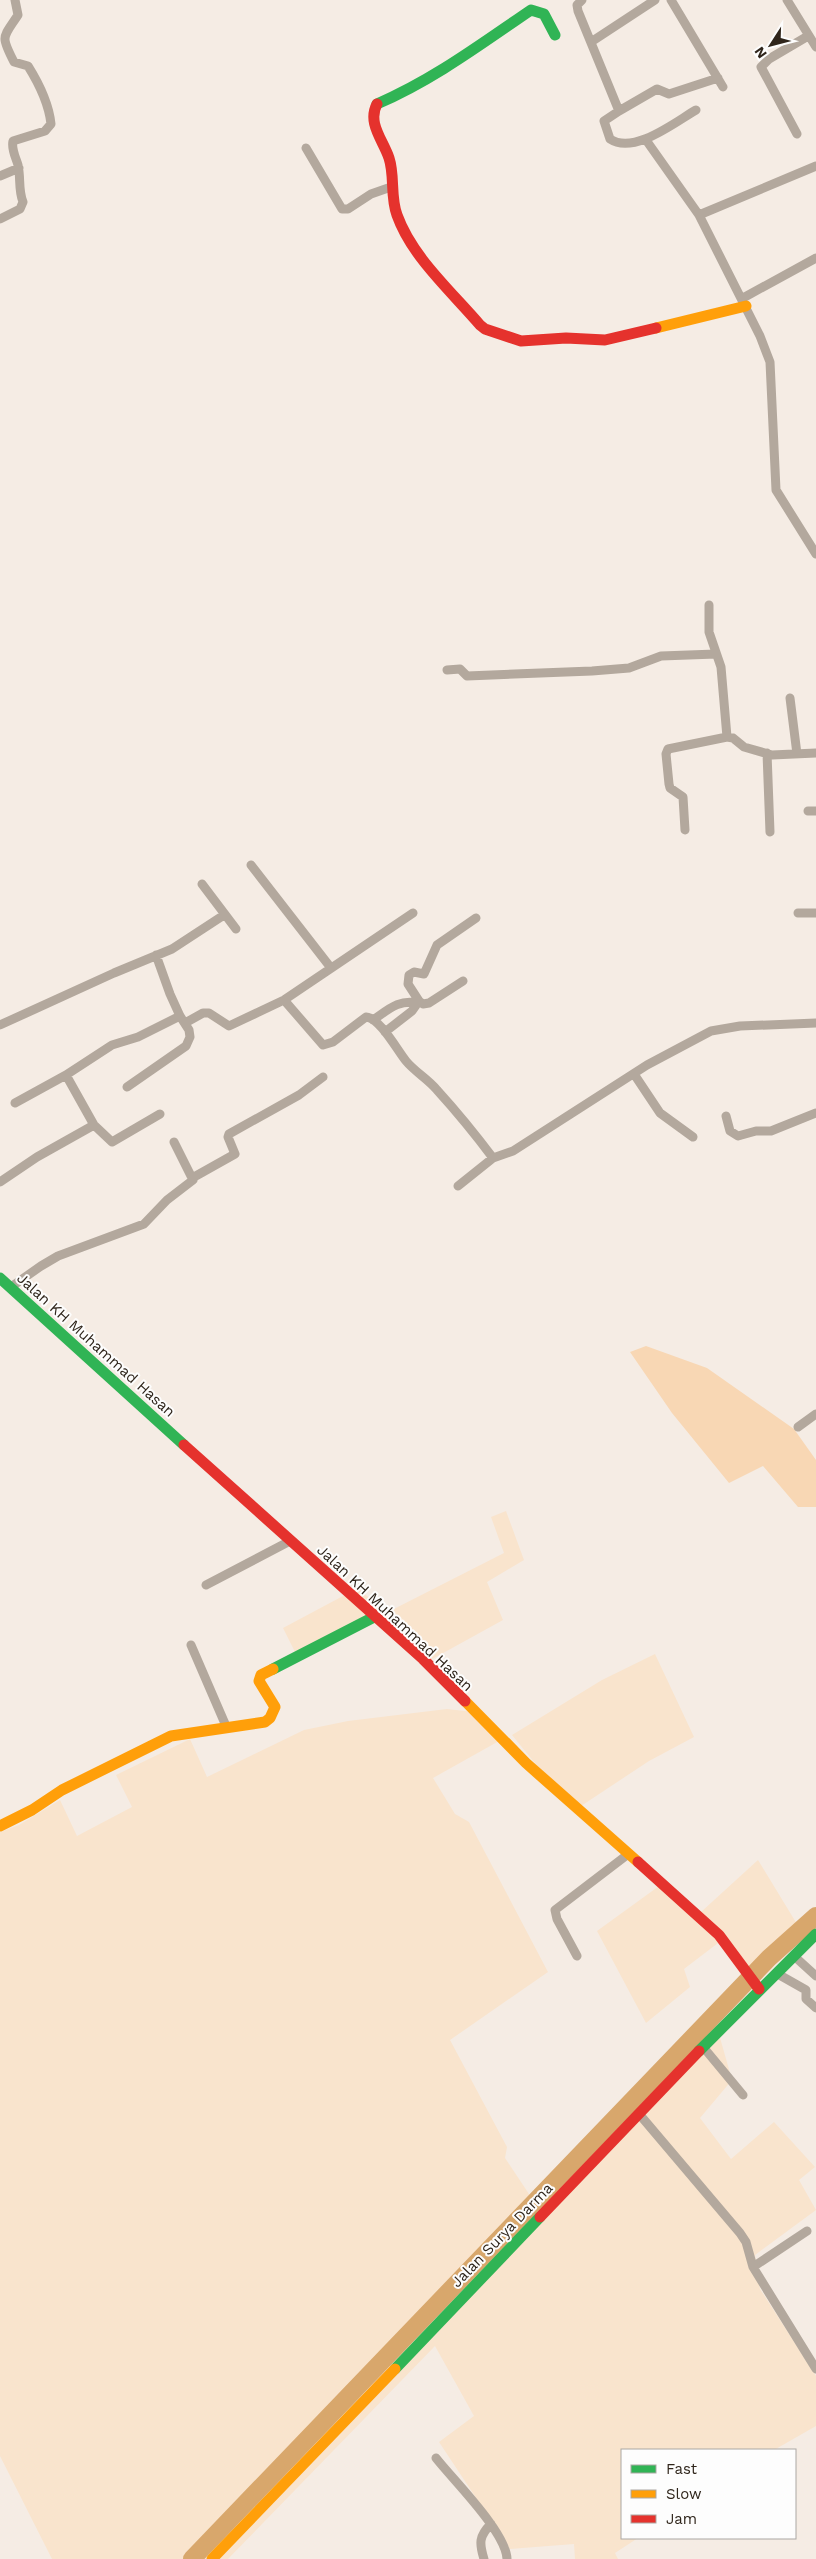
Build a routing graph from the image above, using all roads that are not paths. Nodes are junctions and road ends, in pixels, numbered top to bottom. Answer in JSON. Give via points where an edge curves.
{"nodes":[{"id":1,"x":15,"y":0,"type":"edge"},
{"id":2,"x":582,"y":0,"type":"edge"},
{"id":3,"x":655,"y":0,"type":"edge"},
{"id":4,"x":671,"y":0,"type":"edge"},
{"id":5,"x":787,"y":0,"type":"edge"},
{"id":6,"x":555,"y":35,"type":"dead end"},
{"id":7,"x":808,"y":36,"type":"junction"},
{"id":8,"x":590,"y":42,"type":"junction"},
{"id":9,"x":816,"y":47,"type":"edge"},
{"id":10,"x":718,"y":78,"type":"junction"},
{"id":11,"x":723,"y":87,"type":"dead end"},
{"id":12,"x":696,"y":110,"type":"dead end"},
{"id":13,"x":618,"y":111,"type":"junction"},
{"id":14,"x":797,"y":134,"type":"dead end"},
{"id":15,"x":646,"y":140,"type":"junction"},
{"id":16,"x":306,"y":148,"type":"dead end"},
{"id":17,"x":816,"y":166,"type":"edge"},
{"id":18,"x":19,"y":168,"type":"junction"},
{"id":19,"x":0,"y":176,"type":"edge"},
{"id":20,"x":391,"y":188,"type":"junction"},
{"id":21,"x":699,"y":215,"type":"junction"},
{"id":22,"x":0,"y":219,"type":"edge"},
{"id":23,"x":816,"y":258,"type":"edge"},
{"id":24,"x":744,"y":302,"type":"junction"},
{"id":25,"x":816,"y":554,"type":"edge"},
{"id":26,"x":709,"y":605,"type":"dead end"},
{"id":27,"x":716,"y":654,"type":"junction"},
{"id":28,"x":447,"y":670,"type":"dead end"},
{"id":29,"x":790,"y":698,"type":"dead end"},
{"id":30,"x":727,"y":737,"type":"junction"},
{"id":31,"x":767,"y":753,"type":"junction"},
{"id":32,"x":816,"y":753,"type":"edge"},
{"id":33,"x":797,"y":754,"type":"junction"},
{"id":34,"x":685,"y":830,"type":"dead end"},
{"id":35,"x":770,"y":832,"type":"dead end"},
{"id":36,"x":252,"y":864,"type":"dead end"},
{"id":37,"x":202,"y":884,"type":"dead end"},
{"id":38,"x":413,"y":913,"type":"dead end"},
{"id":39,"x":798,"y":913,"type":"dead end"},
{"id":40,"x":816,"y":913,"type":"edge"},
{"id":41,"x":224,"y":915,"type":"junction"},
{"id":42,"x":476,"y":918,"type":"dead end"},
{"id":43,"x":236,"y":929,"type":"dead end"},
{"id":44,"x":156,"y":955,"type":"junction"},
{"id":45,"x":331,"y":968,"type":"junction"},
{"id":46,"x":463,"y":981,"type":"dead end"},
{"id":47,"x":284,"y":1000,"type":"junction"},
{"id":48,"x":418,"y":1002,"type":"junction"},
{"id":49,"x":182,"y":1019,"type":"junction"},
{"id":50,"x":373,"y":1020,"type":"junction"},
{"id":51,"x":816,"y":1023,"type":"edge"},
{"id":52,"x":0,"y":1025,"type":"edge"},
{"id":53,"x":385,"y":1032,"type":"junction"},
{"id":54,"x":634,"y":1074,"type":"junction"},
{"id":55,"x":66,"y":1075,"type":"junction"},
{"id":56,"x":322,"y":1078,"type":"dead end"},
{"id":57,"x":127,"y":1086,"type":"dead end"},
{"id":58,"x":15,"y":1103,"type":"dead end"},
{"id":59,"x":816,"y":1113,"type":"edge"},
{"id":60,"x":160,"y":1114,"type":"dead end"},
{"id":61,"x":726,"y":1116,"type":"dead end"},
{"id":62,"x":94,"y":1125,"type":"junction"},
{"id":63,"x":694,"y":1137,"type":"dead end"},
{"id":64,"x":174,"y":1142,"type":"dead end"},
{"id":65,"x":493,"y":1158,"type":"junction"},
{"id":66,"x":194,"y":1177,"type":"junction"},
{"id":67,"x":0,"y":1182,"type":"edge"},
{"id":68,"x":458,"y":1186,"type":"dead end"},
{"id":69,"x":0,"y":1278,"type":"edge"},
{"id":70,"x":11,"y":1287,"type":"junction"},
{"id":71,"x":816,"y":1414,"type":"edge"},
{"id":72,"x":798,"y":1427,"type":"dead end"},
{"id":73,"x":290,"y":1541,"type":"junction"},
{"id":74,"x":206,"y":1585,"type":"dead end"},
{"id":75,"x":374,"y":1617,"type":"junction"},
{"id":76,"x":191,"y":1645,"type":"dead end"},
{"id":77,"x":226,"y":1726,"type":"junction"},
{"id":78,"x":0,"y":1826,"type":"edge"},
{"id":79,"x":627,"y":1855,"type":"junction"},
{"id":80,"x":816,"y":1934,"type":"edge"},
{"id":81,"x":577,"y":1956,"type":"dead end"},
{"id":82,"x":794,"y":1956,"type":"junction"},
{"id":83,"x":776,"y":1972,"type":"junction"},
{"id":84,"x":816,"y":1976,"type":"edge"},
{"id":85,"x":757,"y":1986,"type":"junction"},
{"id":86,"x":816,"y":2008,"type":"edge"},
{"id":87,"x":704,"y":2048,"type":"junction"},
{"id":88,"x":743,"y":2095,"type":"dead end"},
{"id":89,"x":640,"y":2115,"type":"junction"},
{"id":90,"x":807,"y":2231,"type":"dead end"},
{"id":91,"x":753,"y":2267,"type":"junction"},
{"id":92,"x":816,"y":2369,"type":"edge"},
{"id":93,"x":436,"y":2458,"type":"dead end"},
{"id":94,"x":491,"y":2524,"type":"junction"},
{"id":95,"x":212,"y":2559,"type":"edge"},
{"id":96,"x":484,"y":2559,"type":"edge"},
{"id":97,"x":508,"y":2559,"type":"edge"}],
"edges":[{"from":1,"to":18,"type":"street","via":[[18,15],[5,32],[5,42],[14,62],[28,66],[33,74],[51,124],[45,131],[13,141]]},
{"from":2,"to":8,"type":"street","via":[[577,5],[578,11]]},
{"from":3,"to":8,"type":"street"},
{"from":4,"to":10,"type":"street"},
{"from":5,"to":7,"type":"street"},
{"from":6,"to":20,"type":"street","via":[[543,12],[532,10],[443,70],[376,104],[374,121],[389,160]]},
{"from":7,"to":9,"type":"street"},
{"from":7,"to":14,"type":"street","via":[[761,67]]},
{"from":8,"to":13,"type":"street"},
{"from":10,"to":11,"type":"street"},
{"from":10,"to":13,"type":"street","via":[[669,94],[657,89]]},
{"from":12,"to":15,"type":"street"},
{"from":13,"to":15,"type":"street","via":[[604,121],[610,139],[619,143]]},
{"from":15,"to":21,"type":"street"},
{"from":16,"to":20,"type":"street","via":[[342,209]]},
{"from":17,"to":21,"type":"street"},
{"from":18,"to":19,"type":"street"},
{"from":18,"to":22,"type":"street","via":[[22,205]]},
{"from":20,"to":24,"type":"street","via":[[403,230],[436,273],[485,329],[516,340],[605,340]]},
{"from":21,"to":24,"type":"street"},
{"from":23,"to":24,"type":"street"},
{"from":24,"to":25,"type":"street","via":[[770,362],[776,490]]},
{"from":26,"to":27,"type":"street","via":[[709,632]]},
{"from":27,"to":28,"type":"street","via":[[661,656],[628,668],[592,671],[467,676],[460,669]]},
{"from":27,"to":30,"type":"street","via":[[721,667]]},
{"from":29,"to":33,"type":"street"},
{"from":30,"to":31,"type":"street","via":[[744,748]]},
{"from":30,"to":34,"type":"street","via":[[667,750],[669,784],[682,797]]},
{"from":31,"to":33,"type":"street"},
{"from":31,"to":35,"type":"street"},
{"from":32,"to":33,"type":"street"},
{"from":36,"to":45,"type":"street"},
{"from":37,"to":41,"type":"street"},
{"from":38,"to":45,"type":"street"},
{"from":39,"to":40,"type":"street"},
{"from":41,"to":43,"type":"street"},
{"from":41,"to":44,"type":"street","via":[[172,949]]},
{"from":42,"to":48,"type":"street","via":[[437,945],[424,974],[414,972],[409,975],[408,984]]},
{"from":44,"to":49,"type":"street"},
{"from":44,"to":52,"type":"street"},
{"from":45,"to":47,"type":"street"},
{"from":46,"to":48,"type":"street","via":[[429,1003]]},
{"from":47,"to":49,"type":"street","via":[[228,1026],[209,1013]]},
{"from":47,"to":50,"type":"street","via":[[323,1045],[333,1042],[366,1017]]},
{"from":48,"to":50,"type":"street","via":[[400,1002]]},
{"from":48,"to":53,"type":"street","via":[[412,1011]]},
{"from":49,"to":55,"type":"street","via":[[112,1045]]},
{"from":49,"to":57,"type":"street","via":[[190,1037],[186,1046]]},
{"from":50,"to":53,"type":"street"},
{"from":51,"to":54,"type":"street","via":[[722,1027],[691,1040]]},
{"from":53,"to":65,"type":"street","via":[[407,1062],[436,1088]]},
{"from":54,"to":63,"type":"street","via":[[660,1113]]},
{"from":54,"to":65,"type":"street","via":[[513,1150]]},
{"from":55,"to":58,"type":"street"},
{"from":55,"to":62,"type":"street"},
{"from":56,"to":66,"type":"street","via":[[230,1134],[228,1137],[235,1154]]},
{"from":59,"to":61,"type":"street","via":[[771,1131],[738,1136],[730,1131]]},
{"from":60,"to":62,"type":"street","via":[[112,1142]]},
{"from":62,"to":67,"type":"street"},
{"from":64,"to":66,"type":"street"},
{"from":65,"to":68,"type":"street"},
{"from":66,"to":70,"type":"street","via":[[147,1222],[58,1256]]},
{"from":69,"to":70,"type":"street","name":"Jalan KH Muhammad Hasan"},
{"from":70,"to":73,"type":"street","name":"Jalan KH Muhammad Hasan"},
{"from":71,"to":72,"type":"street"},
{"from":73,"to":74,"type":"street"},
{"from":73,"to":75,"type":"street","name":"Jalan KH Muhammad Hasan"},
{"from":75,"to":77,"type":"street","via":[[261,1676],[259,1681],[274,1707],[270,1718],[264,1722]]},
{"from":75,"to":79,"type":"street","name":"Jalan KH Muhammad Hasan","via":[[423,1659],[526,1763]]},
{"from":76,"to":77,"type":"street"},
{"from":77,"to":78,"type":"street","via":[[171,1736],[62,1790]]},
{"from":79,"to":81,"type":"street","via":[[555,1910]]},
{"from":79,"to":85,"type":"street","name":"Jalan KH Muhammad Hasan","via":[[719,1935]]},
{"from":80,"to":82,"type":"street","name":"Jalan Surya Darma"},
{"from":82,"to":83,"type":"street","name":"Jalan Surya Darma"},
{"from":82,"to":84,"type":"street"},
{"from":83,"to":85,"type":"street","name":"Jalan Surya Darma"},
{"from":83,"to":86,"type":"street","via":[[806,1990],[806,1999]]},
{"from":85,"to":87,"type":"street","name":"Jalan Surya Darma"},
{"from":87,"to":88,"type":"street"},
{"from":87,"to":89,"type":"street","name":"Jalan Surya Darma"},
{"from":89,"to":91,"type":"street","via":[[740,2233]]},
{"from":89,"to":95,"type":"street","name":"Jalan Surya Darma"},
{"from":90,"to":91,"type":"street"},
{"from":91,"to":92,"type":"street"},
{"from":93,"to":94,"type":"street"},
{"from":94,"to":96,"type":"street","via":[[480,2539]]},
{"from":94,"to":97,"type":"street","via":[[504,2544]]}]}
